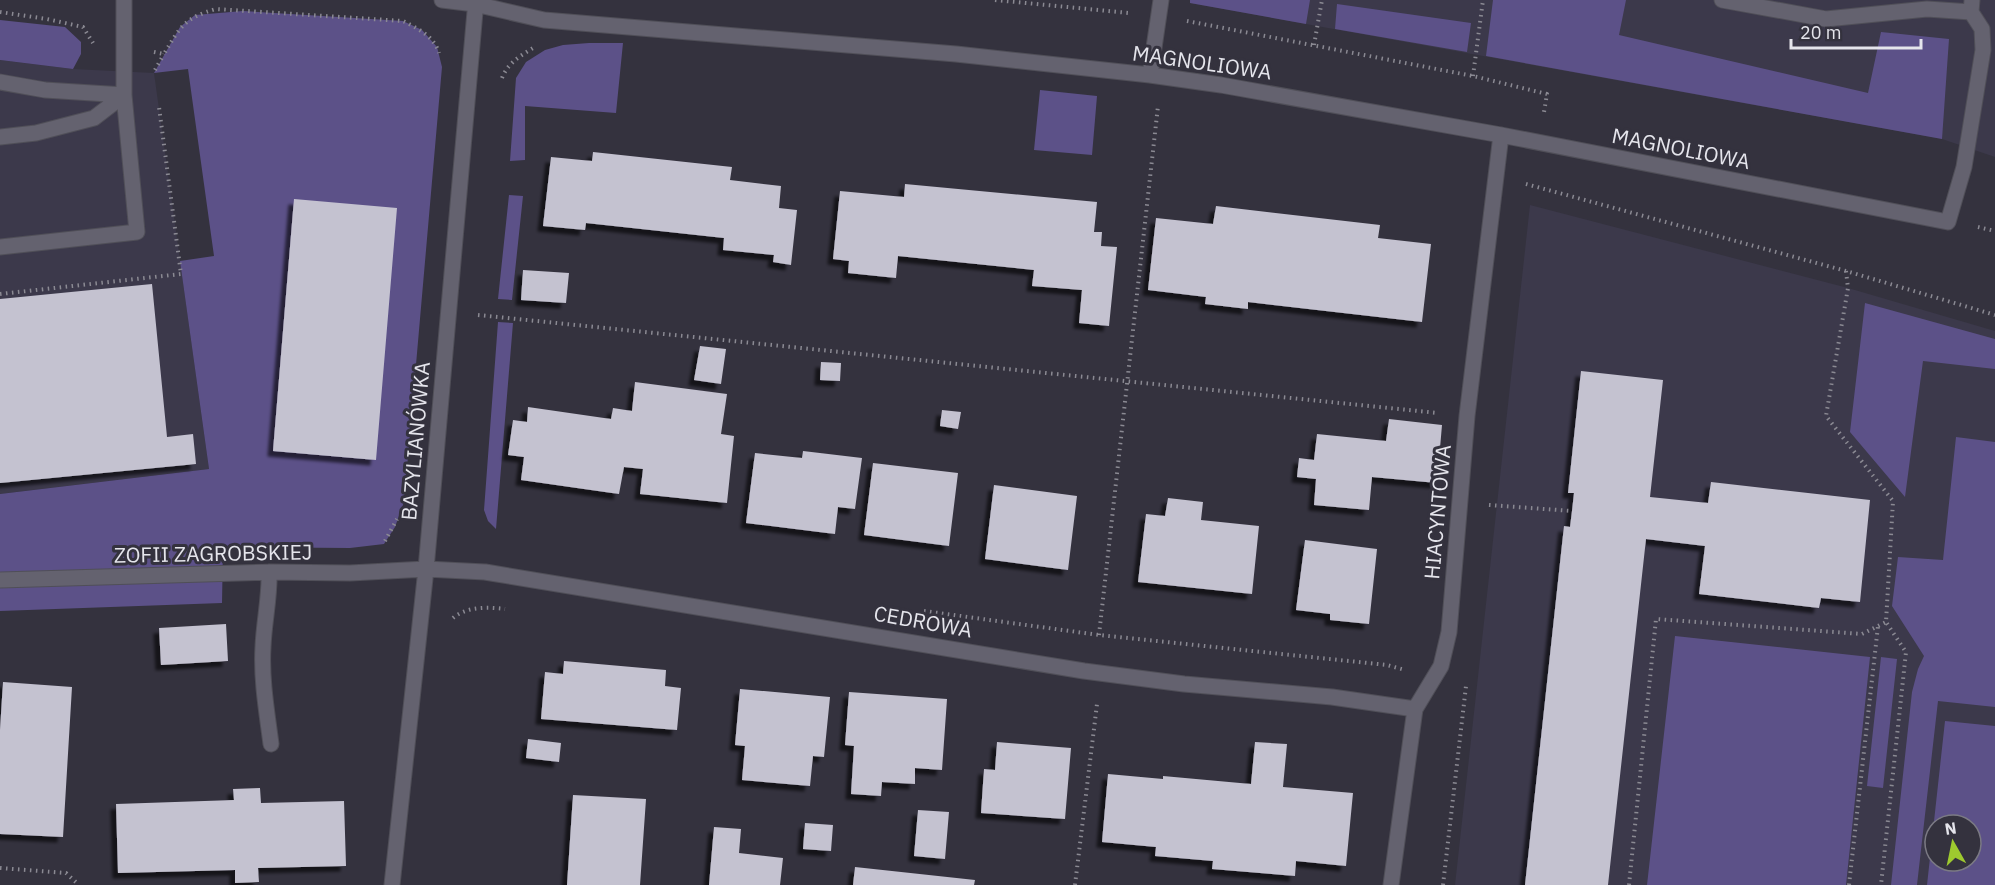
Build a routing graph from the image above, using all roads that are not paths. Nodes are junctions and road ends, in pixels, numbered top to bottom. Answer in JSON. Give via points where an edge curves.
{"nodes":[{"id":1,"x":124,"y":0,"type":"edge"},
{"id":2,"x":442,"y":0,"type":"edge"},
{"id":3,"x":1161,"y":0,"type":"edge"},
{"id":4,"x":1722,"y":0,"type":"edge"},
{"id":5,"x":476,"y":2,"type":"edge"},
{"id":6,"x":1971,"y":6,"type":"edge"},
{"id":7,"x":1150,"y":75,"type":"junction"},
{"id":8,"x":0,"y":82,"type":"edge"},
{"id":9,"x":124,"y":95,"type":"junction"},
{"id":10,"x":1501,"y":135,"type":"junction"},
{"id":11,"x":0,"y":136,"type":"edge"},
{"id":12,"x":0,"y":248,"type":"edge"},
{"id":13,"x":426,"y":569,"type":"junction"},
{"id":14,"x":269,"y":572,"type":"junction"},
{"id":15,"x":0,"y":580,"type":"edge"},
{"id":16,"x":1415,"y":709,"type":"junction"},
{"id":17,"x":271,"y":744,"type":"dead end"},
{"id":18,"x":392,"y":885,"type":"edge"},
{"id":19,"x":1391,"y":885,"type":"edge"}],
"edges":[{"from":1,"to":9,"type":"street"},
{"from":2,"to":5,"type":"street","name":"MAGNOLIOWA"},
{"from":3,"to":7,"type":"street"},
{"from":4,"to":6,"type":"street","via":[[1826,19]]},
{"from":5,"to":7,"type":"street","name":"MAGNOLIOWA","via":[[544,20],[956,54]]},
{"from":5,"to":13,"type":"street","name":"BAZYLIANÓWKA"},
{"from":6,"to":10,"type":"street","name":"MAGNOLIOWA","via":[[1982,29],[1983,50],[1964,168],[1948,222]]},
{"from":7,"to":10,"type":"street","name":"MAGNOLIOWA"},
{"from":8,"to":9,"type":"street","via":[[45,90]]},
{"from":9,"to":11,"type":"street","via":[[94,118],[36,133]]},
{"from":9,"to":12,"type":"street","via":[[137,232]]},
{"from":10,"to":16,"type":"street","name":"HIACYNTOWA","via":[[1467,416],[1449,632],[1441,666]]},
{"from":13,"to":14,"type":"street","name":"ZOFII ZAGROBSKIEJ"},
{"from":13,"to":16,"type":"street","name":"CEDROWA","via":[[485,572],[1084,671]]},
{"from":13,"to":18,"type":"street","name":"BAZYLIANÓWKA"},
{"from":14,"to":15,"type":"street","name":"ZOFII ZAGROBSKIEJ"},
{"from":14,"to":17,"type":"street","via":[[262,648]]},
{"from":16,"to":19,"type":"street","name":"HIACYNTOWA"}]}
